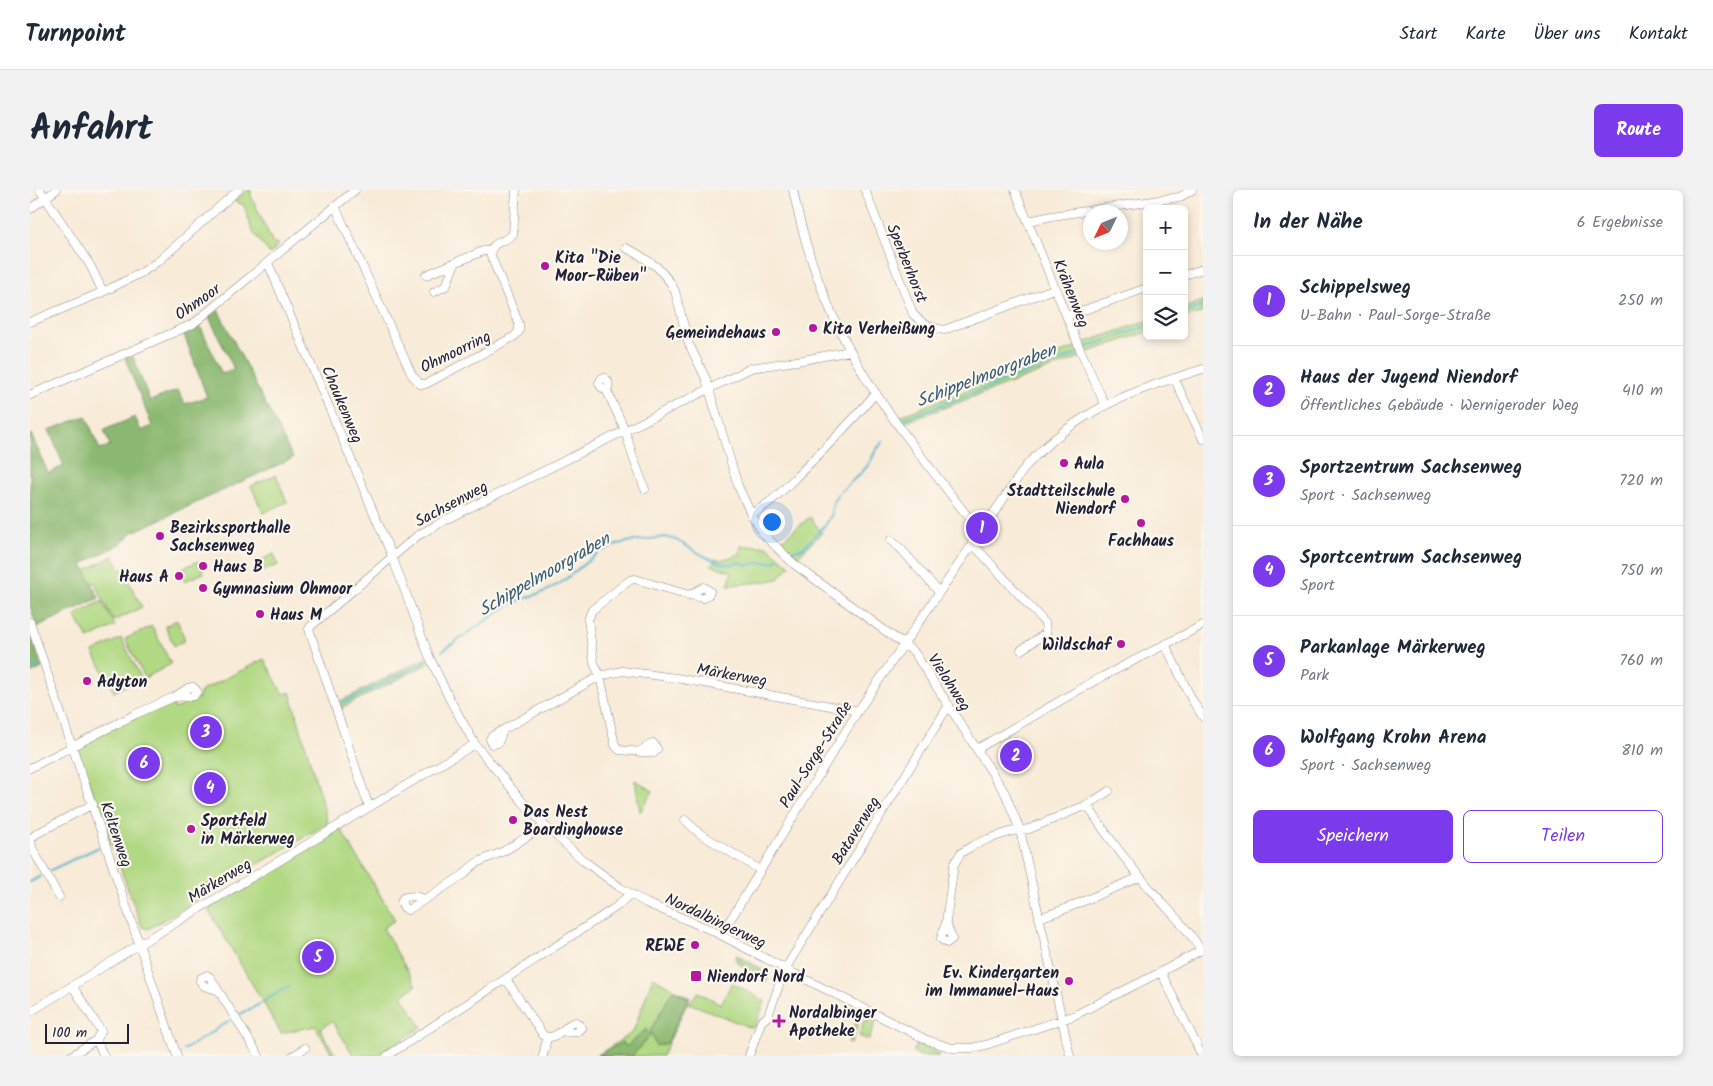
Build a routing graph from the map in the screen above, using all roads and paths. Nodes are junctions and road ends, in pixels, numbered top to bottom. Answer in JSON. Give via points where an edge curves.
{"nodes":[{"id":1,"x":40,"y":190,"type":"edge"},
{"id":2,"x":56,"y":190,"type":"edge"},
{"id":3,"x":238,"y":190,"type":"edge"},
{"id":4,"x":355,"y":190,"type":"edge"},
{"id":5,"x":516,"y":190,"type":"edge"},
{"id":6,"x":793,"y":190,"type":"edge"},
{"id":7,"x":865,"y":190,"type":"edge"},
{"id":8,"x":1015,"y":190,"type":"edge"},
{"id":9,"x":1192,"y":190,"type":"edge"},
{"id":10,"x":45,"y":197,"type":"junction"},
{"id":11,"x":335,"y":206,"type":"junction"},
{"id":12,"x":30,"y":209,"type":"edge"},
{"id":13,"x":1029,"y":221,"type":"junction"},
{"id":14,"x":626,"y":248,"type":"dead end"},
{"id":15,"x":491,"y":251,"type":"junction"},
{"id":16,"x":268,"y":263,"type":"junction"},
{"id":17,"x":455,"y":263,"type":"junction"},
{"id":18,"x":442,"y":268,"type":"junction"},
{"id":19,"x":1203,"y":269,"type":"edge"},
{"id":20,"x":426,"y":275,"type":"dead end"},
{"id":21,"x":1188,"y":275,"type":"edge"},
{"id":22,"x":450,"y":277,"type":"junction"},
{"id":23,"x":1056,"y":288,"type":"junction"},
{"id":24,"x":1143,"y":289,"type":"edge"},
{"id":25,"x":103,"y":292,"type":"junction"},
{"id":26,"x":434,"y":292,"type":"dead end"},
{"id":27,"x":1067,"y":316,"type":"junction"},
{"id":28,"x":30,"y":322,"type":"edge"},
{"id":29,"x":850,"y":351,"type":"junction"},
{"id":30,"x":1203,"y":369,"type":"edge"},
{"id":31,"x":1174,"y":378,"type":"junction"},
{"id":32,"x":708,"y":388,"type":"junction"},
{"id":33,"x":607,"y":391,"type":"dead end"},
{"id":34,"x":876,"y":393,"type":"junction"},
{"id":35,"x":30,"y":395,"type":"edge"},
{"id":36,"x":1105,"y":405,"type":"junction"},
{"id":37,"x":625,"y":430,"type":"junction"},
{"id":38,"x":1203,"y":439,"type":"edge"},
{"id":39,"x":646,"y":489,"type":"dead end"},
{"id":40,"x":751,"y":514,"type":"junction"},
{"id":41,"x":980,"y":532,"type":"junction"},
{"id":42,"x":891,"y":540,"type":"dead end"},
{"id":43,"x":972,"y":543,"type":"junction"},
{"id":44,"x":392,"y":556,"type":"junction"},
{"id":45,"x":939,"y":592,"type":"junction"},
{"id":46,"x":689,"y":595,"type":"dead end"},
{"id":47,"x":30,"y":622,"type":"edge"},
{"id":48,"x":1203,"y":625,"type":"edge"},
{"id":49,"x":903,"y":644,"type":"junction"},
{"id":50,"x":1165,"y":644,"type":"junction"},
{"id":51,"x":1021,"y":650,"type":"dead end"},
{"id":52,"x":600,"y":676,"type":"junction"},
{"id":53,"x":174,"y":697,"type":"dead end"},
{"id":54,"x":949,"y":706,"type":"junction"},
{"id":55,"x":858,"y":711,"type":"junction"},
{"id":56,"x":1203,"y":716,"type":"edge"},
{"id":57,"x":503,"y":730,"type":"dead end"},
{"id":58,"x":475,"y":744,"type":"junction"},
{"id":59,"x":73,"y":746,"type":"junction"},
{"id":60,"x":977,"y":749,"type":"junction"},
{"id":61,"x":640,"y":750,"type":"dead end"},
{"id":62,"x":30,"y":768,"type":"edge"},
{"id":63,"x":1109,"y":791,"type":"dead end"},
{"id":64,"x":93,"y":804,"type":"junction"},
{"id":65,"x":1087,"y":805,"type":"junction"},
{"id":66,"x":369,"y":807,"type":"junction"},
{"id":67,"x":685,"y":820,"type":"dead end"},
{"id":68,"x":544,"y":826,"type":"junction"},
{"id":69,"x":1020,"y":830,"type":"junction"},
{"id":70,"x":760,"y":870,"type":"junction"},
{"id":71,"x":1140,"y":877,"type":"junction"},
{"id":72,"x":630,"y":894,"type":"junction"},
{"id":73,"x":59,"y":897,"type":"dead end"},
{"id":74,"x":424,"y":899,"type":"dead end"},
{"id":75,"x":1039,"y":918,"type":"junction"},
{"id":76,"x":946,"y":922,"type":"dead end"},
{"id":77,"x":721,"y":935,"type":"junction"},
{"id":78,"x":140,"y":944,"type":"junction"},
{"id":79,"x":1202,"y":950,"type":"edge"},
{"id":80,"x":786,"y":969,"type":"junction"},
{"id":81,"x":1161,"y":972,"type":"junction"},
{"id":82,"x":506,"y":979,"type":"junction"},
{"id":83,"x":73,"y":986,"type":"junction"},
{"id":84,"x":217,"y":990,"type":"dead end"},
{"id":85,"x":30,"y":1012,"type":"edge"},
{"id":86,"x":1062,"y":1020,"type":"junction"},
{"id":87,"x":562,"y":1031,"type":"dead end"},
{"id":88,"x":547,"y":1038,"type":"junction"},
{"id":89,"x":96,"y":1040,"type":"junction"},
{"id":90,"x":305,"y":1048,"type":"dead end"},
{"id":91,"x":952,"y":1052,"type":"edge"},
{"id":92,"x":70,"y":1056,"type":"edge"},
{"id":93,"x":104,"y":1056,"type":"edge"},
{"id":94,"x":177,"y":1056,"type":"edge"},
{"id":95,"x":259,"y":1056,"type":"edge"},
{"id":96,"x":293,"y":1056,"type":"edge"},
{"id":97,"x":387,"y":1056,"type":"edge"},
{"id":98,"x":543,"y":1056,"type":"edge"},
{"id":99,"x":749,"y":1056,"type":"edge"},
{"id":100,"x":1070,"y":1056,"type":"edge"},
{"id":101,"x":1202,"y":1056,"type":"edge"}],
"edges":[{"from":1,"to":10,"type":"street"},
{"from":2,"to":10,"type":"street"},
{"from":3,"to":25,"type":"street","via":[[160,260]]},
{"from":4,"to":11,"type":"street","name":"Ohmoor"},
{"from":5,"to":15,"type":"street","via":[[513,234],[494,245]]},
{"from":6,"to":29,"type":"street","via":[[816,272]]},
{"from":7,"to":23,"type":"street","name":"Sperberhorst","via":[[914,314],[929,328],[944,330]]},
{"from":8,"to":13,"type":"street","name":"Krähenweg"},
{"from":9,"to":13,"type":"street","via":[[1180,197]]},
{"from":10,"to":12,"type":"street"},
{"from":10,"to":25,"type":"street","via":[[90,265]]},
{"from":11,"to":15,"type":"street","name":"Ohmoorring","via":[[412,375],[420,384],[467,363],[520,331]]},
{"from":11,"to":16,"type":"street","name":"Ohmoor"},
{"from":13,"to":23,"type":"street","name":"Krähenweg"},
{"from":14,"to":32,"type":"street","via":[[650,261],[670,282],[691,351]]},
{"from":15,"to":17,"type":"street","via":[[483,251]]},
{"from":16,"to":35,"type":"street","name":"Ohmoor","via":[[193,324]]},
{"from":16,"to":44,"type":"street","name":"Chaukenweg"},
{"from":17,"to":18,"type":"street"},
{"from":17,"to":22,"type":"street"},
{"from":18,"to":20,"type":"street"},
{"from":18,"to":22,"type":"street"},
{"from":19,"to":21,"type":"street"},
{"from":22,"to":26,"type":"street","via":[[446,286]]},
{"from":23,"to":27,"type":"street","name":"Krähenweg"},
{"from":24,"to":27,"type":"street"},
{"from":25,"to":28,"type":"street"},
{"from":27,"to":36,"type":"street","name":"Krähenweg"},
{"from":29,"to":32,"type":"street","name":"Sachsenweg","via":[[751,368]]},
{"from":29,"to":34,"type":"street"},
{"from":30,"to":31,"type":"street","name":"Paul-Sorge-Straße"},
{"from":31,"to":36,"type":"street","name":"Paul-Sorge-Straße","via":[[1133,391]]},
{"from":31,"to":38,"type":"street"},
{"from":32,"to":37,"type":"street","name":"Sachsenweg"},
{"from":32,"to":40,"type":"street","name":"Vielohweg","via":[[738,486]]},
{"from":33,"to":37,"type":"street"},
{"from":34,"to":40,"type":"street","via":[[780,493]]},
{"from":34,"to":41,"type":"street"},
{"from":36,"to":41,"type":"street","name":"Paul-Sorge-Straße","via":[[1069,427],[1034,456]]},
{"from":37,"to":39,"type":"street"},
{"from":37,"to":44,"type":"street","name":"Sachsenweg","via":[[427,530]]},
{"from":40,"to":49,"type":"street","name":"Vielohweg","via":[[766,538],[794,564]]},
{"from":41,"to":43,"type":"street","name":"Paul-Sorge-Straße"},
{"from":42,"to":45,"type":"street"},
{"from":43,"to":45,"type":"street","name":"Paul-Sorge-Straße"},
{"from":43,"to":51,"type":"street","via":[[1045,623],[1046,633]]},
{"from":44,"to":58,"type":"street","name":"Chaukenweg","via":[[429,656]]},
{"from":44,"to":66,"type":"street","name":"Sachsenweg","via":[[310,629]]},
{"from":45,"to":49,"type":"street","name":"Paul-Sorge-Straße"},
{"from":46,"to":52,"type":"street","via":[[635,579],[592,610],[588,620],[594,663]]},
{"from":47,"to":59,"type":"street","name":"Keltenweg"},
{"from":48,"to":50,"type":"street"},
{"from":49,"to":54,"type":"street","name":"Vielohweg","via":[[914,652]]},
{"from":49,"to":55,"type":"street","name":"Paul-Sorge-Straße"},
{"from":50,"to":56,"type":"street"},
{"from":50,"to":60,"type":"street"},
{"from":52,"to":55,"type":"street","name":"Märkerweg","via":[[632,671]]},
{"from":52,"to":57,"type":"street","name":"Märkerweg"},
{"from":52,"to":61,"type":"street","via":[[615,745],[619,750]]},
{"from":53,"to":59,"type":"street"},
{"from":54,"to":60,"type":"street","name":"Vielohweg"},
{"from":54,"to":80,"type":"street","name":"Bataverweg"},
{"from":55,"to":70,"type":"street","name":"Paul-Sorge-Straße"},
{"from":58,"to":66,"type":"street","name":"Märkerweg"},
{"from":58,"to":68,"type":"street","name":"Nordalbingerweg"},
{"from":59,"to":62,"type":"street"},
{"from":59,"to":64,"type":"street","name":"Keltenweg"},
{"from":60,"to":69,"type":"street","name":"Vielohweg","via":[[1004,793]]},
{"from":63,"to":65,"type":"street"},
{"from":64,"to":73,"type":"street","via":[[31,839],[32,848]]},
{"from":64,"to":78,"type":"street","name":"Keltenweg"},
{"from":65,"to":69,"type":"street"},
{"from":65,"to":71,"type":"street"},
{"from":66,"to":78,"type":"street","name":"Märkerweg"},
{"from":67,"to":70,"type":"street","via":[[699,833]]},
{"from":68,"to":72,"type":"street","name":"Nordalbingerweg","via":[[584,861]]},
{"from":68,"to":74,"type":"street","via":[[471,866],[465,874]]},
{"from":69,"to":75,"type":"street","name":"Vielohweg"},
{"from":69,"to":76,"type":"street","via":[[972,846],[957,858]]},
{"from":70,"to":77,"type":"street","name":"Paul-Sorge-Straße"},
{"from":71,"to":75,"type":"street"},
{"from":71,"to":79,"type":"street"},
{"from":72,"to":77,"type":"street","name":"Nordalbingerweg"},
{"from":72,"to":82,"type":"street","via":[[616,907]]},
{"from":75,"to":86,"type":"street","name":"Vielohweg"},
{"from":77,"to":80,"type":"street","name":"Nordalbingerweg"},
{"from":78,"to":83,"type":"street","name":"Märkerweg"},
{"from":78,"to":94,"type":"street","name":"Keltenweg"},
{"from":79,"to":81,"type":"street","name":"Nordalbingerweg"},
{"from":80,"to":91,"type":"street","name":"Nordalbingerweg"},
{"from":80,"to":99,"type":"street","name":"Bataverweg"},
{"from":81,"to":86,"type":"street","name":"Nordalbingerweg"},
{"from":81,"to":101,"type":"street"},
{"from":82,"to":88,"type":"street"},
{"from":82,"to":97,"type":"street"},
{"from":83,"to":85,"type":"street","name":"Märkerweg"},
{"from":83,"to":89,"type":"street","via":[[102,1031]]},
{"from":84,"to":95,"type":"street"},
{"from":86,"to":91,"type":"street","name":"Nordalbingerweg","via":[[986,1045]]},
{"from":86,"to":100,"type":"street","name":"Vielohweg"},
{"from":87,"to":88,"type":"street"},
{"from":88,"to":98,"type":"street"},
{"from":89,"to":92,"type":"street"},
{"from":89,"to":93,"type":"street"},
{"from":90,"to":96,"type":"street"}]}
